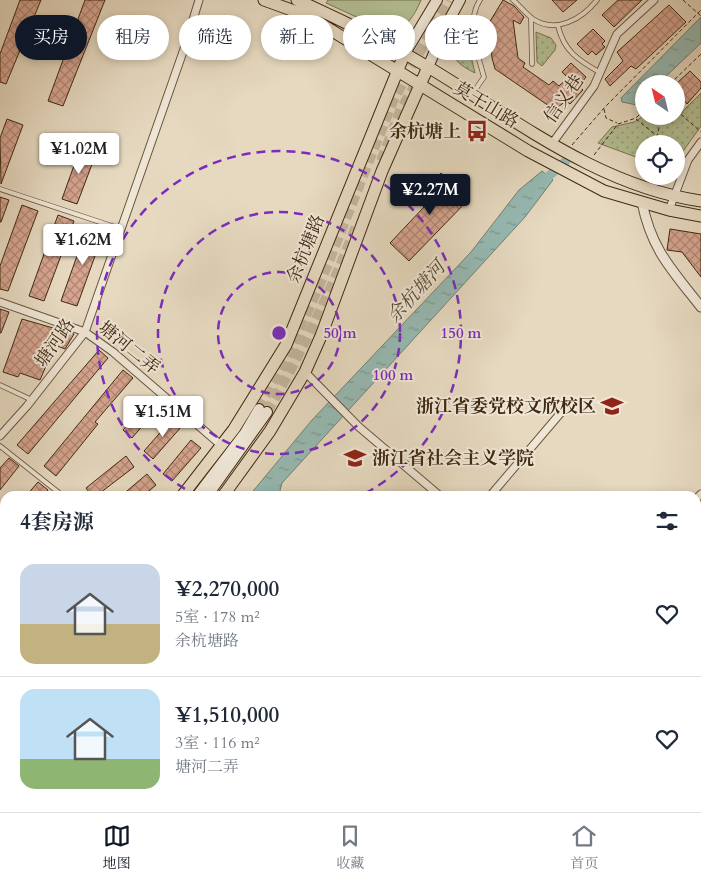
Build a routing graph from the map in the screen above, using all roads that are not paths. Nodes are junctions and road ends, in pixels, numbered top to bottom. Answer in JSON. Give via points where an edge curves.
{"nodes":[{"id":1,"x":199,"y":0,"type":"edge"},
{"id":2,"x":264,"y":0,"type":"edge"},
{"id":3,"x":297,"y":0,"type":"edge"},
{"id":4,"x":437,"y":0,"type":"edge"},
{"id":5,"x":460,"y":0,"type":"edge"},
{"id":6,"x":480,"y":0,"type":"edge"},
{"id":7,"x":514,"y":0,"type":"edge"},
{"id":8,"x":597,"y":0,"type":"edge"},
{"id":9,"x":654,"y":0,"type":"edge"},
{"id":10,"x":531,"y":18,"type":"junction"},
{"id":11,"x":343,"y":22,"type":"edge"},
{"id":12,"x":558,"y":26,"type":"junction"},
{"id":13,"x":415,"y":37,"type":"edge"},
{"id":14,"x":402,"y":60,"type":"edge"},
{"id":15,"x":413,"y":60,"type":"edge"},
{"id":16,"x":532,"y":64,"type":"dead end"},
{"id":17,"x":428,"y":68,"type":"junction"},
{"id":18,"x":397,"y":70,"type":"junction"},
{"id":19,"x":600,"y":72,"type":"junction"},
{"id":20,"x":420,"y":85,"type":"junction"},
{"id":21,"x":472,"y":95,"type":"junction"},
{"id":22,"x":701,"y":142,"type":"edge"},
{"id":23,"x":551,"y":144,"type":"junction"},
{"id":24,"x":0,"y":189,"type":"edge"},
{"id":25,"x":672,"y":197,"type":"junction"},
{"id":26,"x":701,"y":200,"type":"edge"},
{"id":27,"x":642,"y":202,"type":"junction"},
{"id":28,"x":669,"y":210,"type":"junction"},
{"id":29,"x":701,"y":216,"type":"edge"},
{"id":30,"x":120,"y":229,"type":"junction"},
{"id":31,"x":0,"y":302,"type":"edge"},
{"id":32,"x":701,"y":307,"type":"edge"},
{"id":33,"x":85,"y":332,"type":"junction"},
{"id":34,"x":305,"y":372,"type":"junction"},
{"id":35,"x":0,"y":385,"type":"edge"},
{"id":36,"x":32,"y":400,"type":"junction"},
{"id":37,"x":570,"y":402,"type":"dead end"},
{"id":38,"x":0,"y":436,"type":"edge"},
{"id":39,"x":0,"y":446,"type":"edge"},
{"id":40,"x":222,"y":446,"type":"junction"},
{"id":41,"x":57,"y":491,"type":"edge"},
{"id":42,"x":186,"y":491,"type":"edge"},
{"id":43,"x":201,"y":491,"type":"edge"},
{"id":44,"x":210,"y":491,"type":"edge"},
{"id":45,"x":227,"y":491,"type":"edge"},
{"id":46,"x":434,"y":491,"type":"edge"},
{"id":47,"x":494,"y":491,"type":"edge"}],
"edges":[{"from":1,"to":30,"type":"street","name":"塘河路"},
{"from":2,"to":18,"type":"main road","name":"莫干山路","via":[[308,16]]},
{"from":3,"to":11,"type":"main road","name":"莫干山路"},
{"from":4,"to":13,"type":"main road","name":"余杭塘路"},
{"from":5,"to":17,"type":"main road"},
{"from":6,"to":21,"type":"lane","via":[[472,20],[484,76]]},
{"from":7,"to":10,"type":"lane"},
{"from":8,"to":12,"type":"lane","via":[[574,20]]},
{"from":9,"to":19,"type":"street","name":"信义巷","via":[[617,34]]},
{"from":10,"to":12,"type":"lane","via":[[542,25]]},
{"from":10,"to":16,"type":"lane"},
{"from":12,"to":19,"type":"lane","via":[[569,52]]},
{"from":14,"to":18,"type":"main road","name":"余杭塘路"},
{"from":15,"to":17,"type":"main road","name":"莫干山路"},
{"from":17,"to":20,"type":"main road"},
{"from":17,"to":21,"type":"main road","name":"莫干山路"},
{"from":18,"to":20,"type":"main road","name":"莫干山路"},
{"from":18,"to":40,"type":"main road","name":"余杭塘路","via":[[286,345]]},
{"from":19,"to":23,"type":"street","name":"信义巷","via":[[594,86]]},
{"from":20,"to":27,"type":"main road","name":"莫干山路","via":[[528,151],[604,191]]},
{"from":20,"to":34,"type":"main road","via":[[382,171]]},
{"from":21,"to":23,"type":"main road","name":"莫干山路"},
{"from":22,"to":25,"type":"street","via":[[688,160]]},
{"from":23,"to":25,"type":"main road","name":"莫干山路","via":[[615,176]]},
{"from":24,"to":30,"type":"lane"},
{"from":25,"to":26,"type":"main road","name":"莫干山路"},
{"from":25,"to":28,"type":"street"},
{"from":27,"to":28,"type":"main road","name":"莫干山路"},
{"from":27,"to":32,"type":"street","via":[[646,226],[654,244]]},
{"from":28,"to":29,"type":"main road","name":"莫干山路"},
{"from":30,"to":33,"type":"street","name":"塘河路"},
{"from":31,"to":33,"type":"street","name":"塘河二弄"},
{"from":33,"to":36,"type":"street","name":"塘河路"},
{"from":33,"to":40,"type":"street","name":"塘河二弄","via":[[113,352]]},
{"from":34,"to":45,"type":"main road","via":[[270,432]]},
{"from":34,"to":46,"type":"street","via":[[350,418]]},
{"from":35,"to":36,"type":"lane"},
{"from":36,"to":38,"type":"street","name":"塘河路"},
{"from":37,"to":47,"type":"street"},
{"from":39,"to":41,"type":"lane"},
{"from":40,"to":42,"type":"main road","name":"余杭塘路"},
{"from":43,"to":44,"type":"main road","via":[[263,411]]}]}
